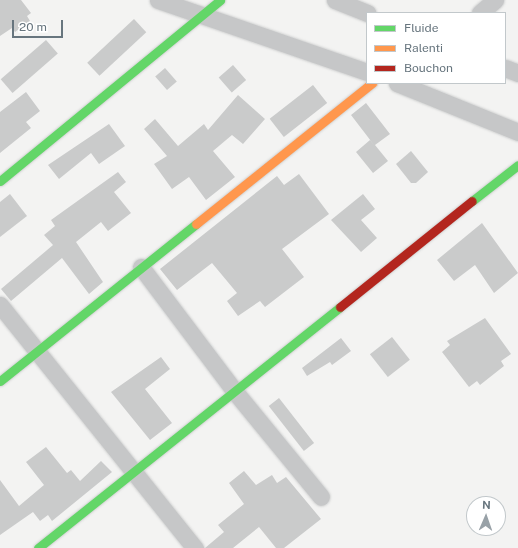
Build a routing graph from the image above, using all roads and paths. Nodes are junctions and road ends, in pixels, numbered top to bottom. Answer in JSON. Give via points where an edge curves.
{"nodes":[{"id":1,"x":158,"y":0,"type":"edge"},
{"id":2,"x":220,"y":0,"type":"edge"},
{"id":3,"x":335,"y":0,"type":"edge"},
{"id":4,"x":495,"y":0,"type":"edge"},
{"id":5,"x":366,"y":12,"type":"edge"},
{"id":6,"x":481,"y":12,"type":"edge"},
{"id":7,"x":201,"y":17,"type":"junction"},
{"id":8,"x":506,"y":68,"type":"edge"},
{"id":9,"x":366,"y":72,"type":"edge"},
{"id":10,"x":518,"y":73,"type":"edge"},
{"id":11,"x":371,"y":84,"type":"edge"},
{"id":12,"x":399,"y":84,"type":"edge"},
{"id":13,"x":518,"y":132,"type":"edge"},
{"id":14,"x":518,"y":165,"type":"edge"},
{"id":15,"x":0,"y":181,"type":"edge"},
{"id":16,"x":141,"y":267,"type":"junction"},
{"id":17,"x":0,"y":305,"type":"edge"},
{"id":18,"x":38,"y":352,"type":"junction"},
{"id":19,"x":0,"y":382,"type":"edge"},
{"id":20,"x":236,"y":393,"type":"junction"},
{"id":21,"x":135,"y":472,"type":"junction"},
{"id":22,"x":320,"y":497,"type":"dead end"},
{"id":23,"x":38,"y":548,"type":"edge"},
{"id":24,"x":195,"y":548,"type":"edge"}],
"edges":[{"from":1,"to":7,"type":"street"},
{"from":2,"to":7,"type":"street"},
{"from":3,"to":5,"type":"street"},
{"from":4,"to":6,"type":"street"},
{"from":7,"to":9,"type":"street"},
{"from":7,"to":15,"type":"street"},
{"from":8,"to":10,"type":"street"},
{"from":11,"to":16,"type":"street"},
{"from":12,"to":13,"type":"street"},
{"from":14,"to":20,"type":"street"},
{"from":16,"to":18,"type":"street"},
{"from":16,"to":20,"type":"street"},
{"from":17,"to":18,"type":"street"},
{"from":18,"to":19,"type":"street"},
{"from":18,"to":21,"type":"street"},
{"from":20,"to":21,"type":"street"},
{"from":20,"to":22,"type":"street"},
{"from":21,"to":23,"type":"street"},
{"from":21,"to":24,"type":"street"}]}
